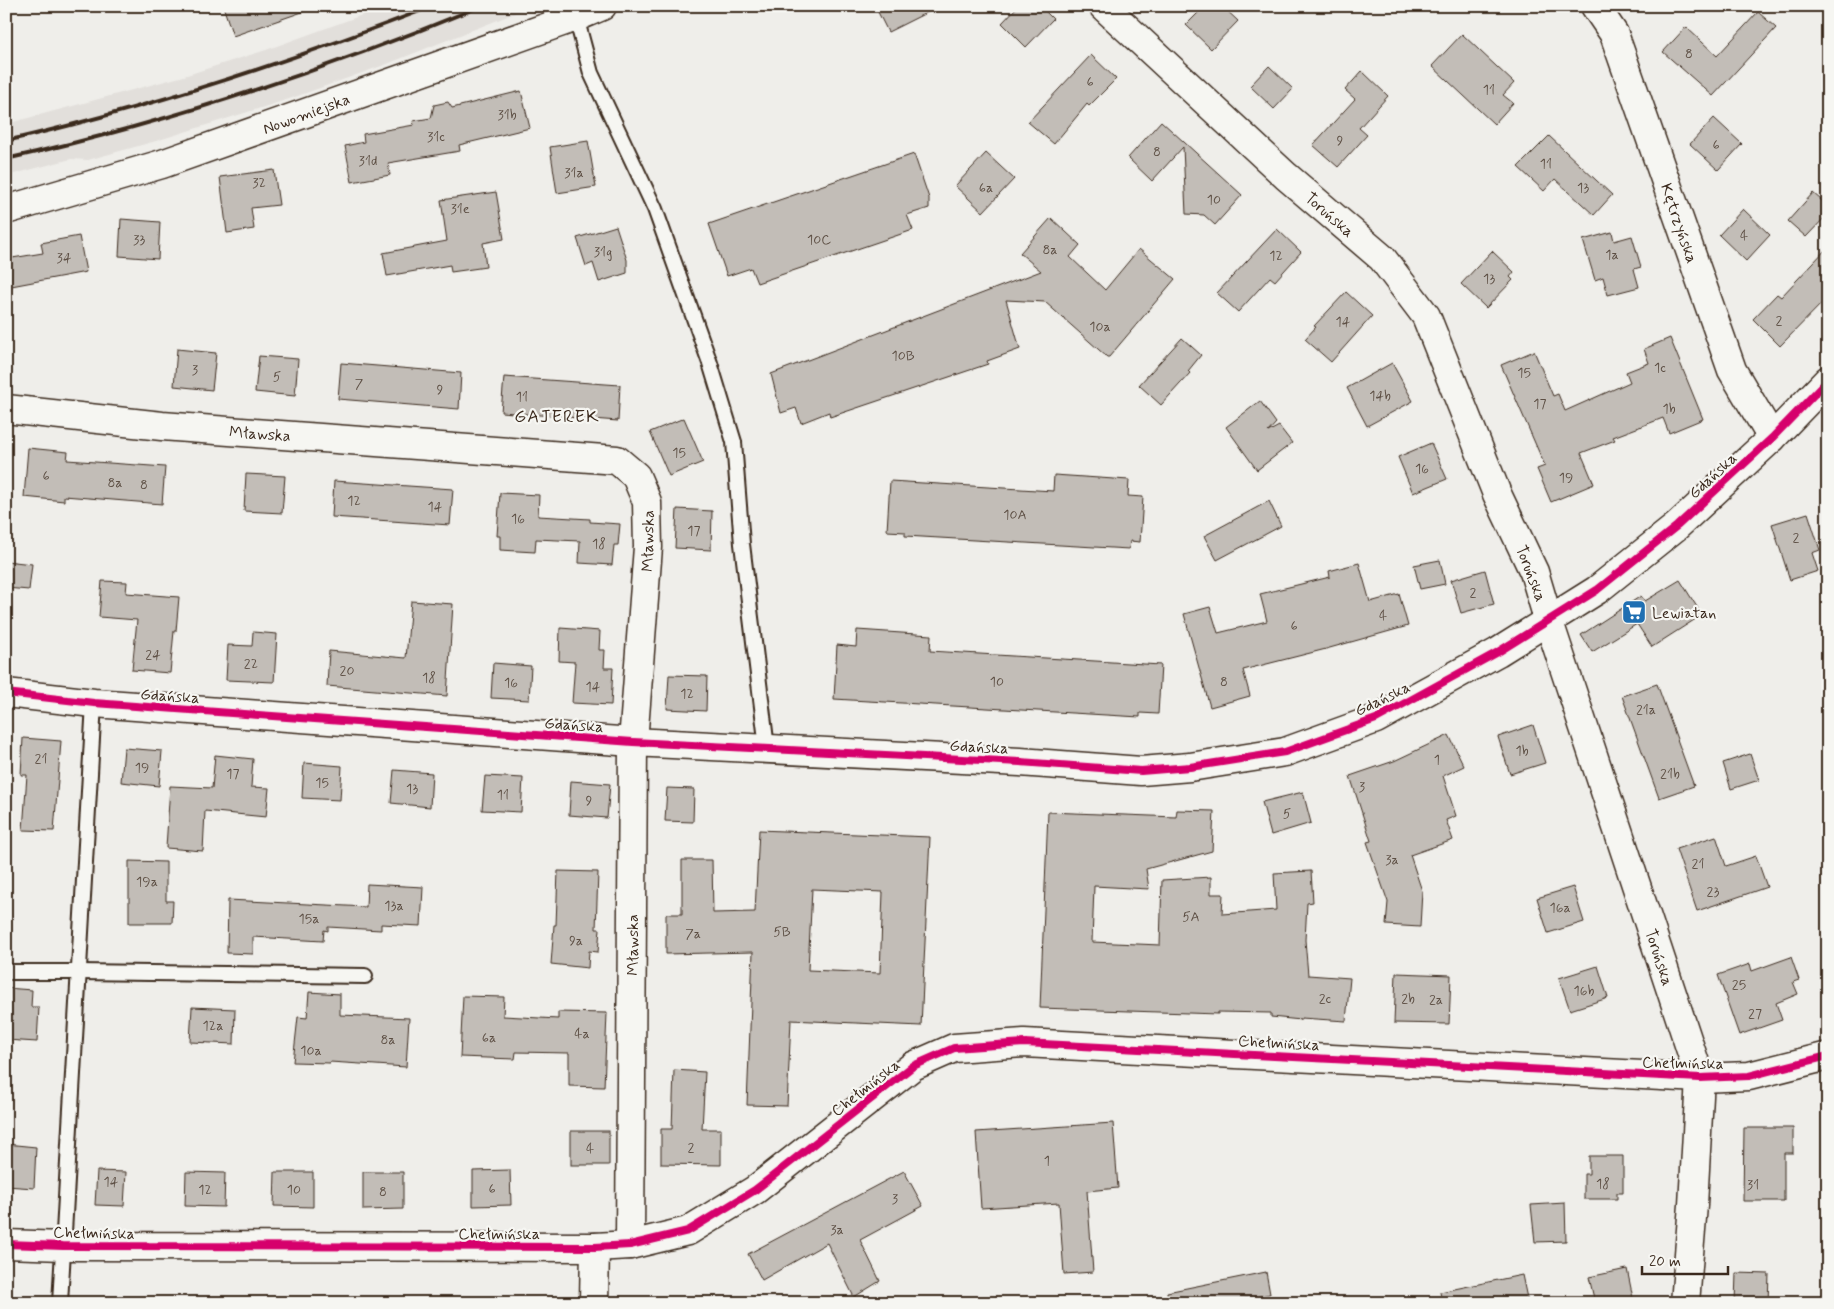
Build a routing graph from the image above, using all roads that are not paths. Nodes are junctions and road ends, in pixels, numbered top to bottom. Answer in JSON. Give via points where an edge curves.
{"nodes":[{"id":1,"x":602,"y":6,"type":"edge"},
{"id":2,"x":1103,"y":6,"type":"edge"},
{"id":3,"x":1595,"y":6,"type":"edge"},
{"id":4,"x":576,"y":17,"type":"junction"},
{"id":5,"x":6,"y":210,"type":"edge"},
{"id":6,"x":1825,"y":388,"type":"edge"},
{"id":7,"x":6,"y":409,"type":"edge"},
{"id":8,"x":1772,"y":438,"type":"junction"},
{"id":9,"x":1548,"y":619,"type":"junction"},
{"id":10,"x":6,"y":693,"type":"edge"},
{"id":11,"x":94,"y":703,"type":"junction"},
{"id":12,"x":633,"y":742,"type":"junction"},
{"id":13,"x":766,"y":748,"type":"junction"},
{"id":14,"x":6,"y":972,"type":"edge"},
{"id":15,"x":78,"y":972,"type":"junction"},
{"id":16,"x":365,"y":976,"type":"dead end"},
{"id":17,"x":1828,"y":1056,"type":"edge"},
{"id":18,"x":1700,"y":1078,"type":"junction"},
{"id":19,"x":6,"y":1244,"type":"edge"},
{"id":20,"x":630,"y":1245,"type":"junction"},
{"id":21,"x":63,"y":1246,"type":"junction"},
{"id":22,"x":595,"y":1247,"type":"junction"},
{"id":23,"x":60,"y":1303,"type":"edge"},
{"id":24,"x":594,"y":1303,"type":"edge"},
{"id":25,"x":1685,"y":1303,"type":"edge"}],
"edges":[{"from":1,"to":4,"type":"street","name":"Nowomiejska"},
{"from":2,"to":9,"type":"street","name":"Toruńska","via":[[1286,176],[1382,258],[1426,316],[1497,494],[1534,572]]},
{"from":3,"to":8,"type":"street","name":"Kętrzyńska","via":[[1614,34],[1732,370]]},
{"from":4,"to":5,"type":"street","name":"Nowomiejska","via":[[162,164]]},
{"from":4,"to":13,"type":"lane","via":[[591,73],[655,210],[710,363],[734,442],[742,544]]},
{"from":6,"to":8,"type":"street","name":"Gdańska"},
{"from":7,"to":12,"type":"street","name":"Mławska","via":[[162,426],[617,460],[636,476],[648,502],[648,547]]},
{"from":8,"to":9,"type":"street","name":"Gdańska","via":[[1677,526],[1597,590]]},
{"from":9,"to":13,"type":"street","name":"Gdańska","via":[[1498,652],[1376,719],[1285,752],[1141,771]]},
{"from":9,"to":18,"type":"street","name":"Toruńska"},
{"from":10,"to":11,"type":"street","name":"Gdańska"},
{"from":11,"to":12,"type":"street","name":"Gdańska"},
{"from":11,"to":15,"type":"lane"},
{"from":12,"to":13,"type":"street","name":"Gdańska"},
{"from":12,"to":20,"type":"street","name":"Mławska"},
{"from":14,"to":15,"type":"lane"},
{"from":15,"to":16,"type":"lane"},
{"from":15,"to":21,"type":"lane"},
{"from":17,"to":18,"type":"street","name":"Chełmińska","via":[[1749,1076]]},
{"from":18,"to":20,"type":"street","name":"Chełmińska","via":[[1024,1043],[954,1048],[914,1066],[747,1195],[688,1231]]},
{"from":18,"to":25,"type":"street","name":"Toruńska"},
{"from":19,"to":21,"type":"street","name":"Chełmińska"},
{"from":20,"to":22,"type":"street","name":"Chełmińska"},
{"from":21,"to":22,"type":"street","name":"Chełmińska"},
{"from":21,"to":23,"type":"lane"},
{"from":22,"to":24,"type":"street"}]}
